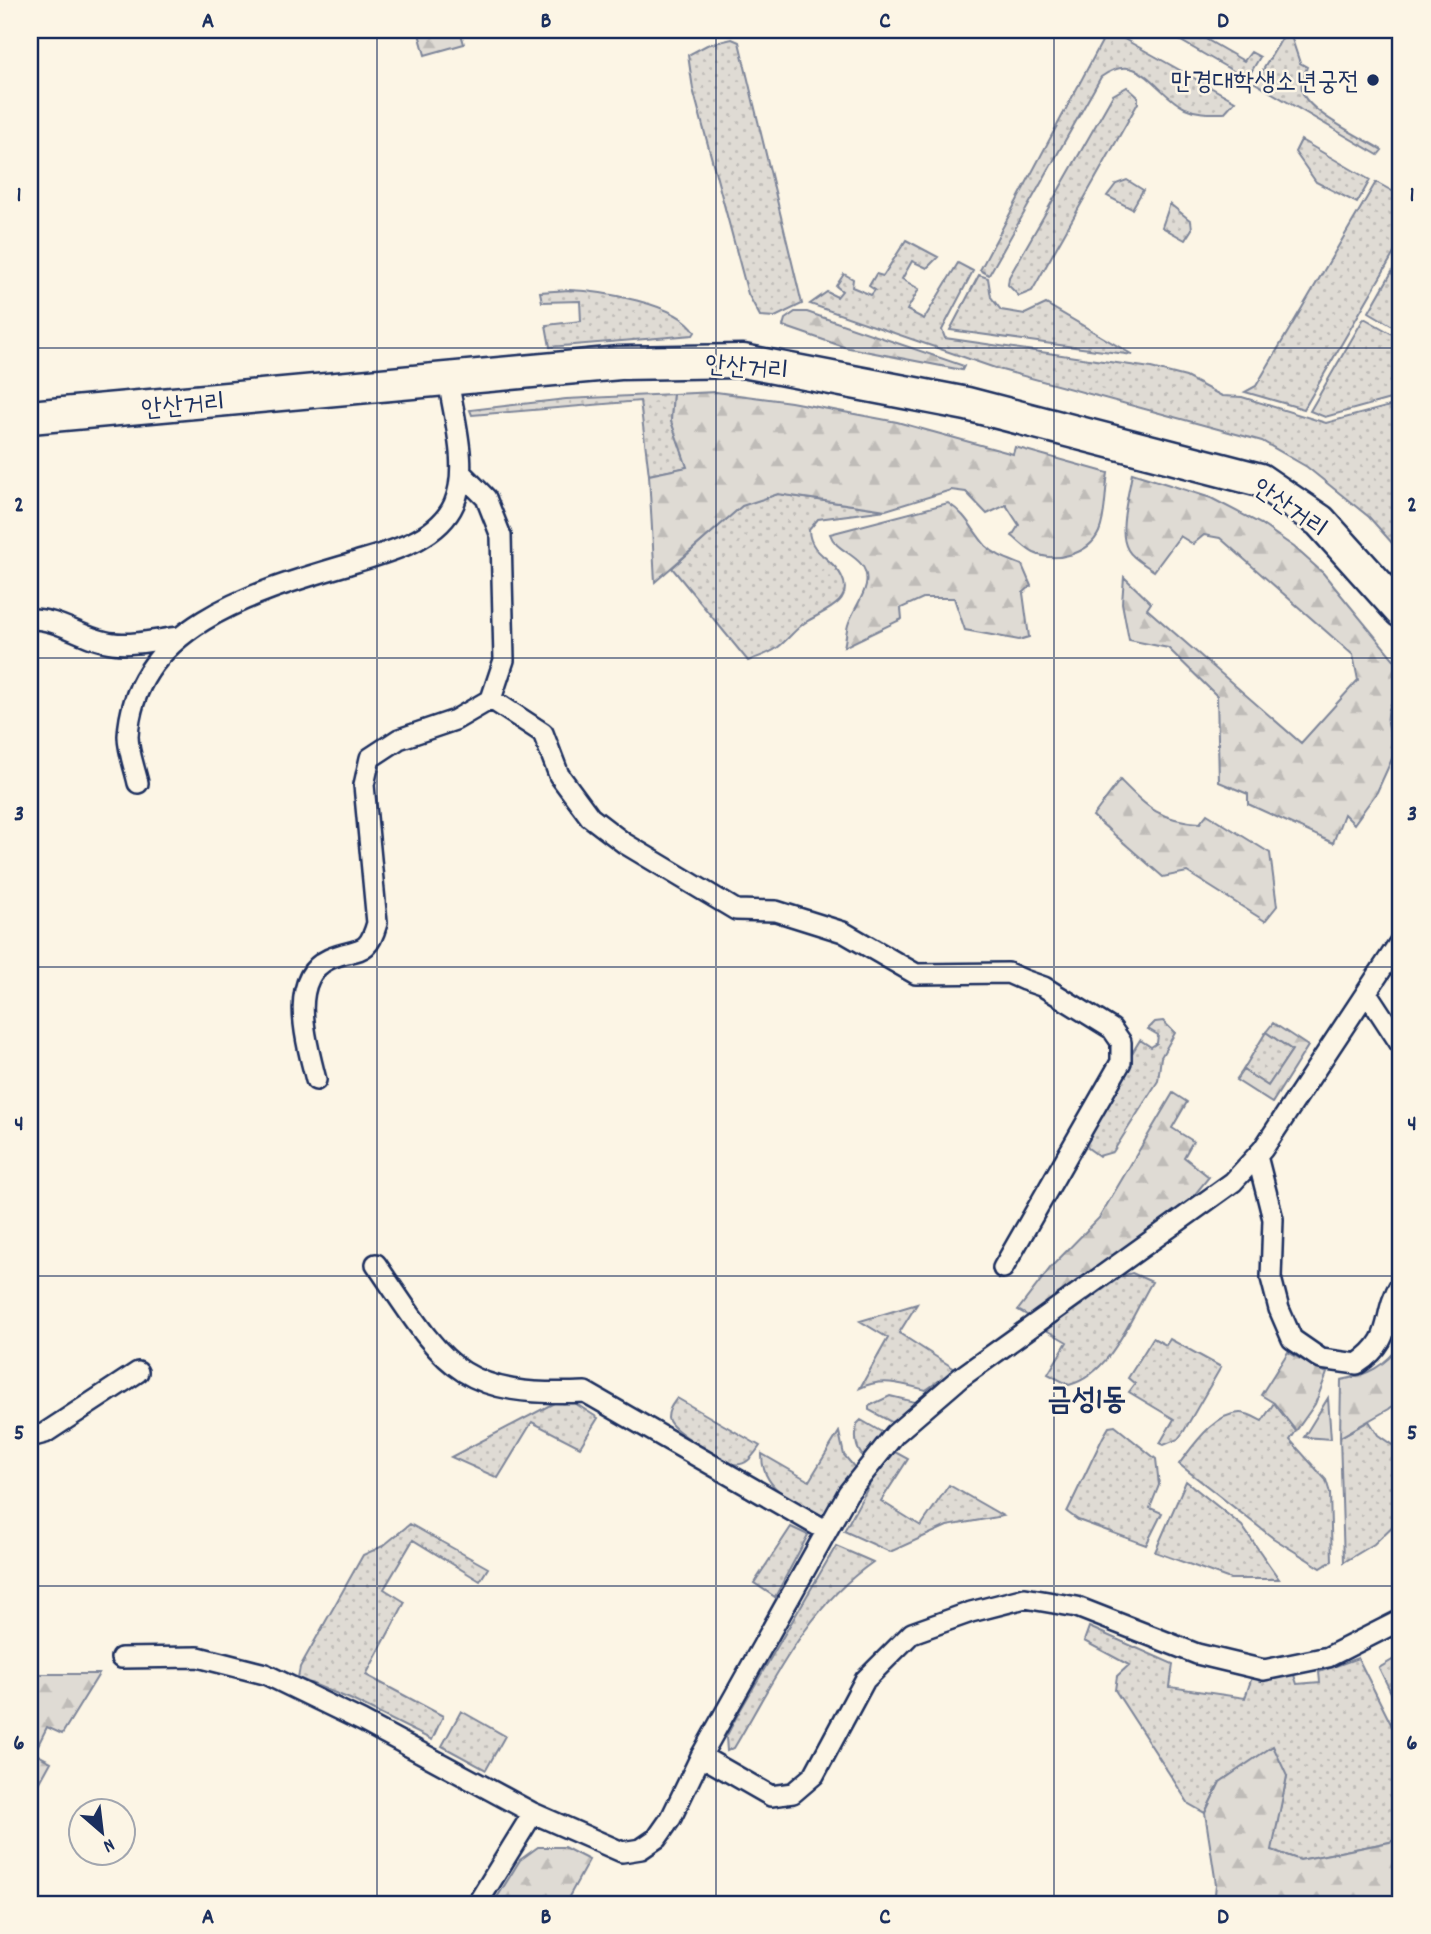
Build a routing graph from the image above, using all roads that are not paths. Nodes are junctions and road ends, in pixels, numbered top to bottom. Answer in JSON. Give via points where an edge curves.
{"nodes":[{"id":1,"x":447,"y":378,"type":"junction"},
{"id":2,"x":30,"y":417,"type":"edge"},
{"id":3,"x":461,"y":473,"type":"junction"},
{"id":4,"x":1401,"y":611,"type":"edge"},
{"id":5,"x":30,"y":620,"type":"edge"},
{"id":6,"x":179,"y":637,"type":"junction"},
{"id":7,"x":491,"y":699,"type":"junction"},
{"id":8,"x":138,"y":783,"type":"dead end"},
{"id":9,"x":1401,"y":940,"type":"edge"},
{"id":10,"x":1367,"y":993,"type":"junction"},
{"id":11,"x":1401,"y":1045,"type":"edge"},
{"id":12,"x":316,"y":1080,"type":"dead end"},
{"id":13,"x":1257,"y":1156,"type":"junction"},
{"id":14,"x":376,"y":1264,"type":"dead end"},
{"id":15,"x":1003,"y":1268,"type":"dead end"},
{"id":16,"x":1401,"y":1283,"type":"edge"},
{"id":17,"x":138,"y":1372,"type":"dead end"},
{"id":18,"x":30,"y":1437,"type":"edge"},
{"id":19,"x":827,"y":1531,"type":"junction"},
{"id":20,"x":1401,"y":1620,"type":"edge"},
{"id":21,"x":121,"y":1658,"type":"dead end"},
{"id":22,"x":701,"y":1756,"type":"junction"},
{"id":23,"x":533,"y":1813,"type":"junction"},
{"id":24,"x":477,"y":1904,"type":"edge"}],
"edges":[{"from":1,"to":2,"type":"main road","name":"안산거리"},
{"from":1,"to":3,"type":"street"},
{"from":1,"to":4,"type":"main road","name":"안산거리","via":[[620,363],[743,360],[980,408],[1260,480],[1321,521]]},
{"from":3,"to":6,"type":"street","via":[[453,505],[433,532],[385,553],[296,580],[194,624]]},
{"from":3,"to":7,"type":"street","via":[[486,498],[501,536],[504,660]]},
{"from":5,"to":6,"type":"street","via":[[47,619],[114,643]]},
{"from":6,"to":8,"type":"street","via":[[161,653],[139,689],[128,737]]},
{"from":7,"to":12,"type":"street","via":[[455,720],[399,739],[370,758],[364,785],[377,923],[371,943],[328,959],[312,975],[302,1010]]},
{"from":7,"to":15,"type":"street","via":[[543,733],[559,775],[590,817],[624,843],[736,910],[776,911],[843,932],[916,974],[1008,973],[1044,988],[1112,1029],[1121,1042],[1121,1062]]},
{"from":9,"to":10,"type":"street"},
{"from":10,"to":11,"type":"street"},
{"from":10,"to":13,"type":"street"},
{"from":13,"to":16,"type":"street","via":[[1273,1219],[1272,1278],[1292,1339],[1321,1359],[1357,1364],[1375,1352]]},
{"from":13,"to":19,"type":"street","via":[[1233,1182],[1161,1236],[931,1400],[895,1434],[848,1493]]},
{"from":14,"to":19,"type":"street","via":[[433,1348],[458,1369],[495,1388],[541,1394],[585,1392]]},
{"from":17,"to":18,"type":"street","via":[[44,1433]]},
{"from":19,"to":22,"type":"street"},
{"from":20,"to":22,"type":"street","via":[[1328,1657],[1264,1670],[1197,1654],[1077,1607],[1025,1598],[912,1633],[866,1680],[814,1775],[793,1793],[771,1796]]},
{"from":21,"to":23,"type":"street","via":[[198,1657],[265,1674]]},
{"from":22,"to":23,"type":"street","via":[[671,1818],[657,1838],[641,1849],[622,1852]]},
{"from":23,"to":24,"type":"street"}]}
